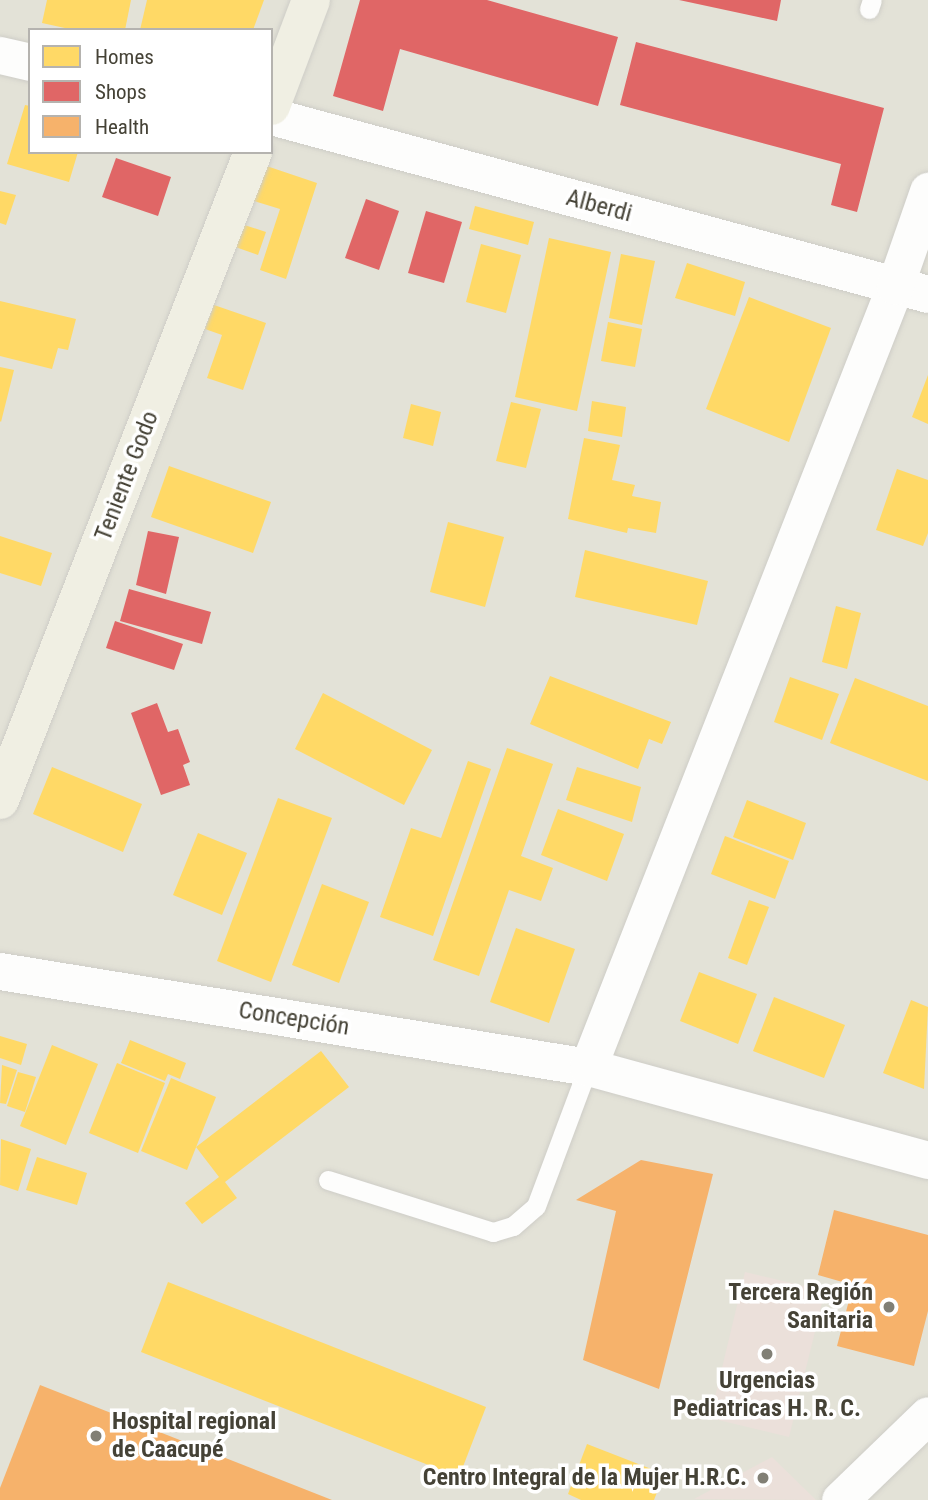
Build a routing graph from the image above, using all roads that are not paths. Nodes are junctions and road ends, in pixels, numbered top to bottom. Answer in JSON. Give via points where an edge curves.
{"nodes":[{"id":1,"x":311,"y":0,"type":"edge"},
{"id":2,"x":0,"y":55,"type":"edge"},
{"id":3,"x":28,"y":62,"type":"edge"},
{"id":4,"x":273,"y":101,"type":"edge"},
{"id":5,"x":273,"y":117,"type":"edge"},
{"id":6,"x":252,"y":154,"type":"edge"},
{"id":7,"x":928,"y":191,"type":"edge"},
{"id":8,"x":911,"y":290,"type":"edge"},
{"id":9,"x":0,"y":800,"type":"edge"},
{"id":10,"x":0,"y":971,"type":"edge"},
{"id":11,"x":588,"y":1068,"type":"junction"},
{"id":12,"x":928,"y":1160,"type":"edge"},
{"id":13,"x":328,"y":1181,"type":"dead end"},
{"id":14,"x":925,"y":1423,"type":"edge"},
{"id":15,"x":840,"y":1500,"type":"edge"}],
"edges":[{"from":1,"to":4,"type":"main road"},
{"from":2,"to":3,"type":"street"},
{"from":5,"to":8,"type":"street","name":"Alberdi"},
{"from":6,"to":9,"type":"main road","name":"Teniente Godo"},
{"from":7,"to":8,"type":"street"},
{"from":8,"to":11,"type":"street"},
{"from":10,"to":11,"type":"street","name":"Concepción"},
{"from":11,"to":12,"type":"street","name":"Concepción"},
{"from":11,"to":13,"type":"lane","via":[[536,1206],[513,1226],[493,1232]]},
{"from":14,"to":15,"type":"street"}]}
